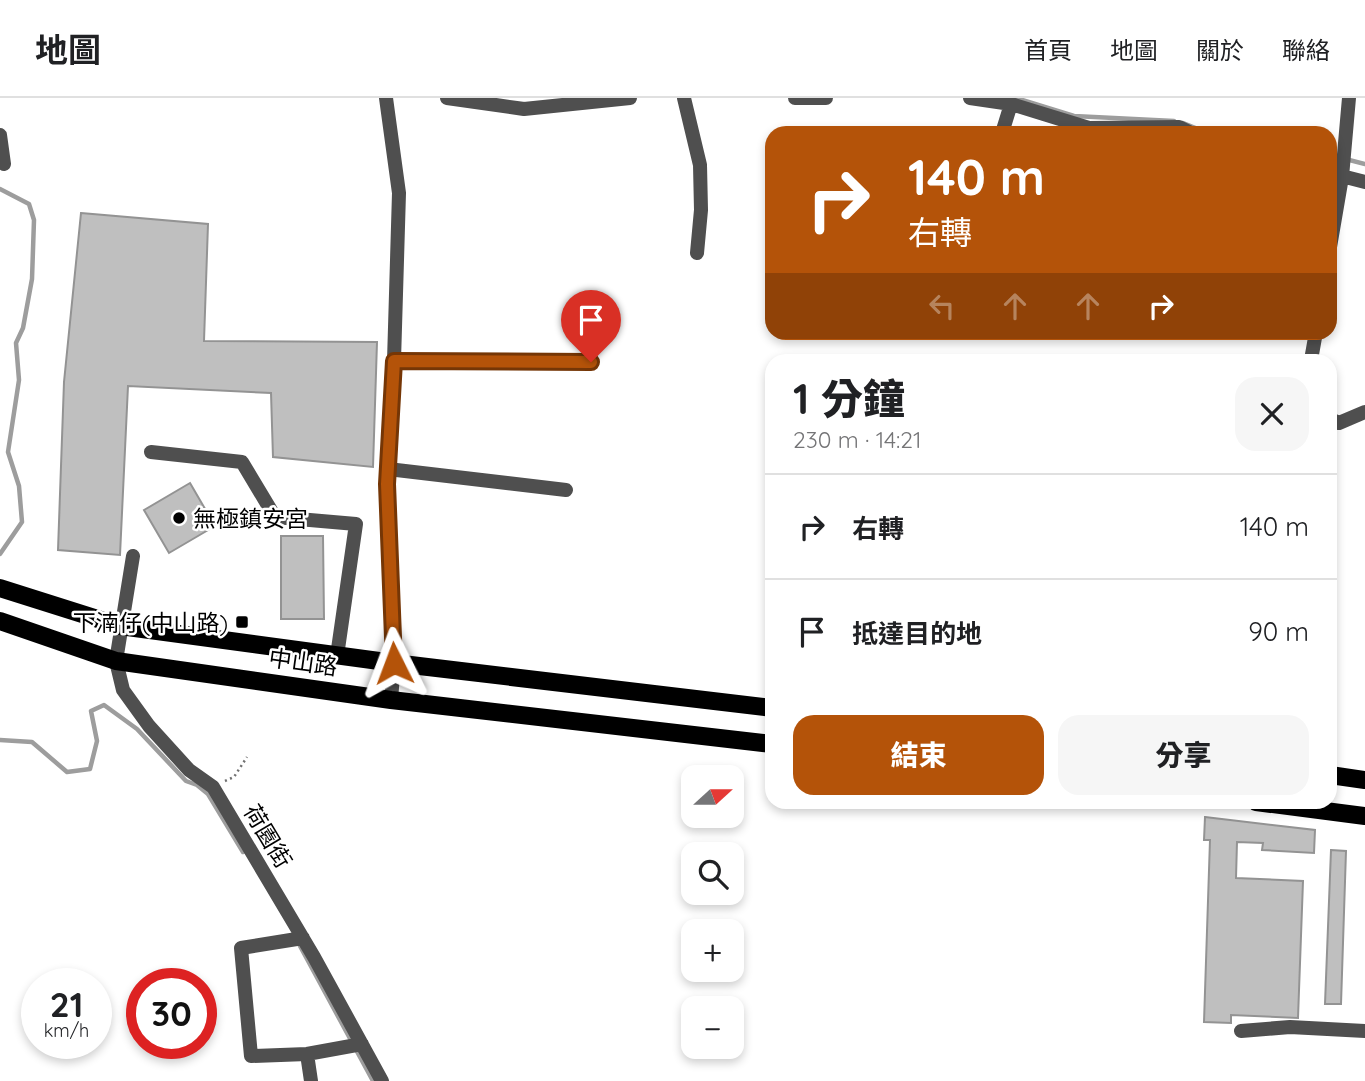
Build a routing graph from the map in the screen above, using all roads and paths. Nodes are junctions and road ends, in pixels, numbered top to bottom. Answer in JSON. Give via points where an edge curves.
{"nodes":[{"id":1,"x":386,"y":98,"type":"edge"},
{"id":2,"x":447,"y":98,"type":"edge"},
{"id":3,"x":630,"y":98,"type":"edge"},
{"id":4,"x":684,"y":98,"type":"edge"},
{"id":5,"x":796,"y":98,"type":"edge"},
{"id":6,"x":826,"y":98,"type":"edge"},
{"id":7,"x":970,"y":98,"type":"edge"},
{"id":8,"x":1349,"y":98,"type":"edge"},
{"id":9,"x":1011,"y":104,"type":"junction"},
{"id":10,"x":1004,"y":126,"type":"edge"},
{"id":11,"x":1082,"y":126,"type":"edge"},
{"id":12,"x":0,"y":135,"type":"edge"},
{"id":13,"x":4,"y":164,"type":"dead end"},
{"id":14,"x":1337,"y":169,"type":"edge"},
{"id":15,"x":1337,"y":175,"type":"edge"},
{"id":16,"x":1365,"y":182,"type":"edge"},
{"id":17,"x":697,"y":253,"type":"dead end"},
{"id":18,"x":394,"y":361,"type":"junction"},
{"id":19,"x":591,"y":362,"type":"dead end"},
{"id":20,"x":1365,"y":412,"type":"edge"},
{"id":21,"x":1337,"y":422,"type":"edge"},
{"id":22,"x":150,"y":452,"type":"dead end"},
{"id":23,"x":388,"y":469,"type":"junction"},
{"id":24,"x":566,"y":490,"type":"dead end"},
{"id":25,"x":133,"y":556,"type":"dead end"},
{"id":26,"x":0,"y":588,"type":"edge"},
{"id":27,"x":0,"y":621,"type":"edge"},
{"id":28,"x":120,"y":626,"type":"junction"},
{"id":29,"x":0,"y":627,"type":"edge"},
{"id":30,"x":20,"y":628,"type":"junction"},
{"id":31,"x":337,"y":656,"type":"junction"},
{"id":32,"x":116,"y":661,"type":"junction"},
{"id":33,"x":394,"y":663,"type":"junction"},
{"id":34,"x":391,"y":700,"type":"junction"},
{"id":35,"x":765,"y":707,"type":"edge"},
{"id":36,"x":765,"y":743,"type":"edge"},
{"id":37,"x":247,"y":757,"type":"dead end"},
{"id":38,"x":1337,"y":776,"type":"edge"},
{"id":39,"x":1365,"y":780,"type":"edge"},
{"id":40,"x":213,"y":787,"type":"junction"},
{"id":41,"x":1315,"y":809,"type":"edge"},
{"id":42,"x":1365,"y":816,"type":"edge"},
{"id":43,"x":303,"y":939,"type":"junction"},
{"id":44,"x":1241,"y":1031,"type":"dead end"},
{"id":45,"x":1365,"y":1031,"type":"edge"},
{"id":46,"x":362,"y":1044,"type":"junction"},
{"id":47,"x":307,"y":1054,"type":"junction"},
{"id":48,"x":311,"y":1081,"type":"edge"},
{"id":49,"x":382,"y":1081,"type":"edge"}],
"edges":[{"from":1,"to":18,"type":"street","via":[[399,193]]},
{"from":2,"to":3,"type":"street","via":[[524,109]]},
{"from":4,"to":17,"type":"street","via":[[700,165]]},
{"from":5,"to":6,"type":"street"},
{"from":7,"to":9,"type":"street"},
{"from":8,"to":14,"type":"street"},
{"from":9,"to":10,"type":"street"},
{"from":9,"to":11,"type":"street"},
{"from":12,"to":13,"type":"street"},
{"from":15,"to":16,"type":"street"},
{"from":18,"to":19,"type":"street"},
{"from":18,"to":23,"type":"street"},
{"from":20,"to":21,"type":"street"},
{"from":22,"to":31,"type":"street","via":[[242,462],[275,517],[356,524]]},
{"from":23,"to":24,"type":"street"},
{"from":23,"to":33,"type":"street"},
{"from":25,"to":28,"type":"street","name":"荷園街","via":[[128,604]]},
{"from":26,"to":28,"type":"main road","name":"中山路"},
{"from":27,"to":30,"type":"main road","name":"中山路"},
{"from":28,"to":31,"type":"main road","name":"中山路"},
{"from":28,"to":32,"type":"street","name":"荷園街"},
{"from":29,"to":30,"type":"main road"},
{"from":30,"to":32,"type":"main road","name":"中山路"},
{"from":31,"to":33,"type":"main road","name":"中山路"},
{"from":32,"to":34,"type":"main road","name":"中山路"},
{"from":32,"to":40,"type":"street","name":"荷園街","via":[[123,690],[149,726],[189,770]]},
{"from":33,"to":34,"type":"street"},
{"from":33,"to":35,"type":"main road","name":"中山路"},
{"from":34,"to":36,"type":"main road","name":"中山路"},
{"from":37,"to":40,"type":"path","via":[[234,777]]},
{"from":38,"to":39,"type":"main road"},
{"from":40,"to":43,"type":"street","name":"荷園街"},
{"from":41,"to":42,"type":"main road"},
{"from":43,"to":46,"type":"street","name":"荷園街"},
{"from":43,"to":47,"type":"street","via":[[241,948],[251,1056]]},
{"from":44,"to":45,"type":"street","via":[[1290,1027]]},
{"from":46,"to":47,"type":"street"},
{"from":46,"to":49,"type":"street","name":"荷園街"},
{"from":47,"to":48,"type":"street"}]}
